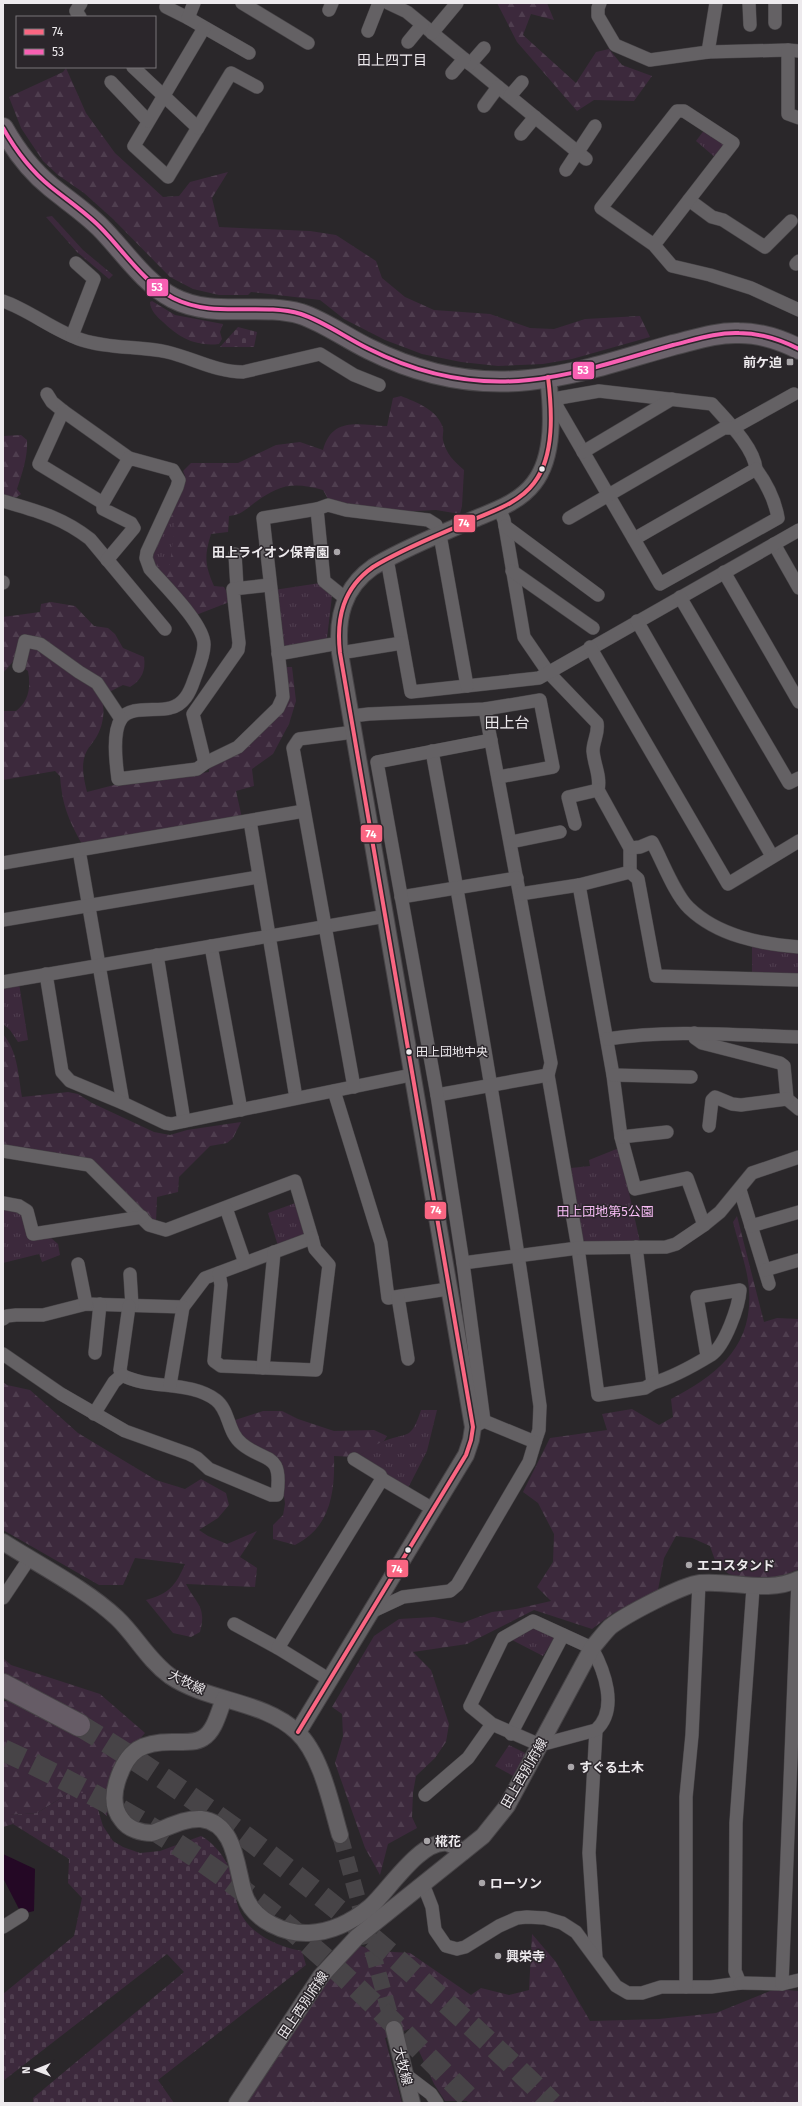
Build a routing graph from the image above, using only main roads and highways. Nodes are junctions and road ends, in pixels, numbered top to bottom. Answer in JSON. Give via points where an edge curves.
{"nodes":[{"id":1,"x":3,"y":128,"type":"edge"},
{"id":2,"x":799,"y":349,"type":"edge"},
{"id":3,"x":3,"y":1685,"type":"edge"},
{"id":4,"x":79,"y":1725,"type":"tunnel mouth"}],
"edges":[{"from":1,"to":2,"type":"main road","via":[[18,153],[38,176],[98,225],[146,278],[172,297],[203,309],[267,308],[302,315],[415,369],[489,382],[548,377],[721,334],[739,333],[755,334],[786,342]]},
{"from":3,"to":4,"type":"highway"}]}
